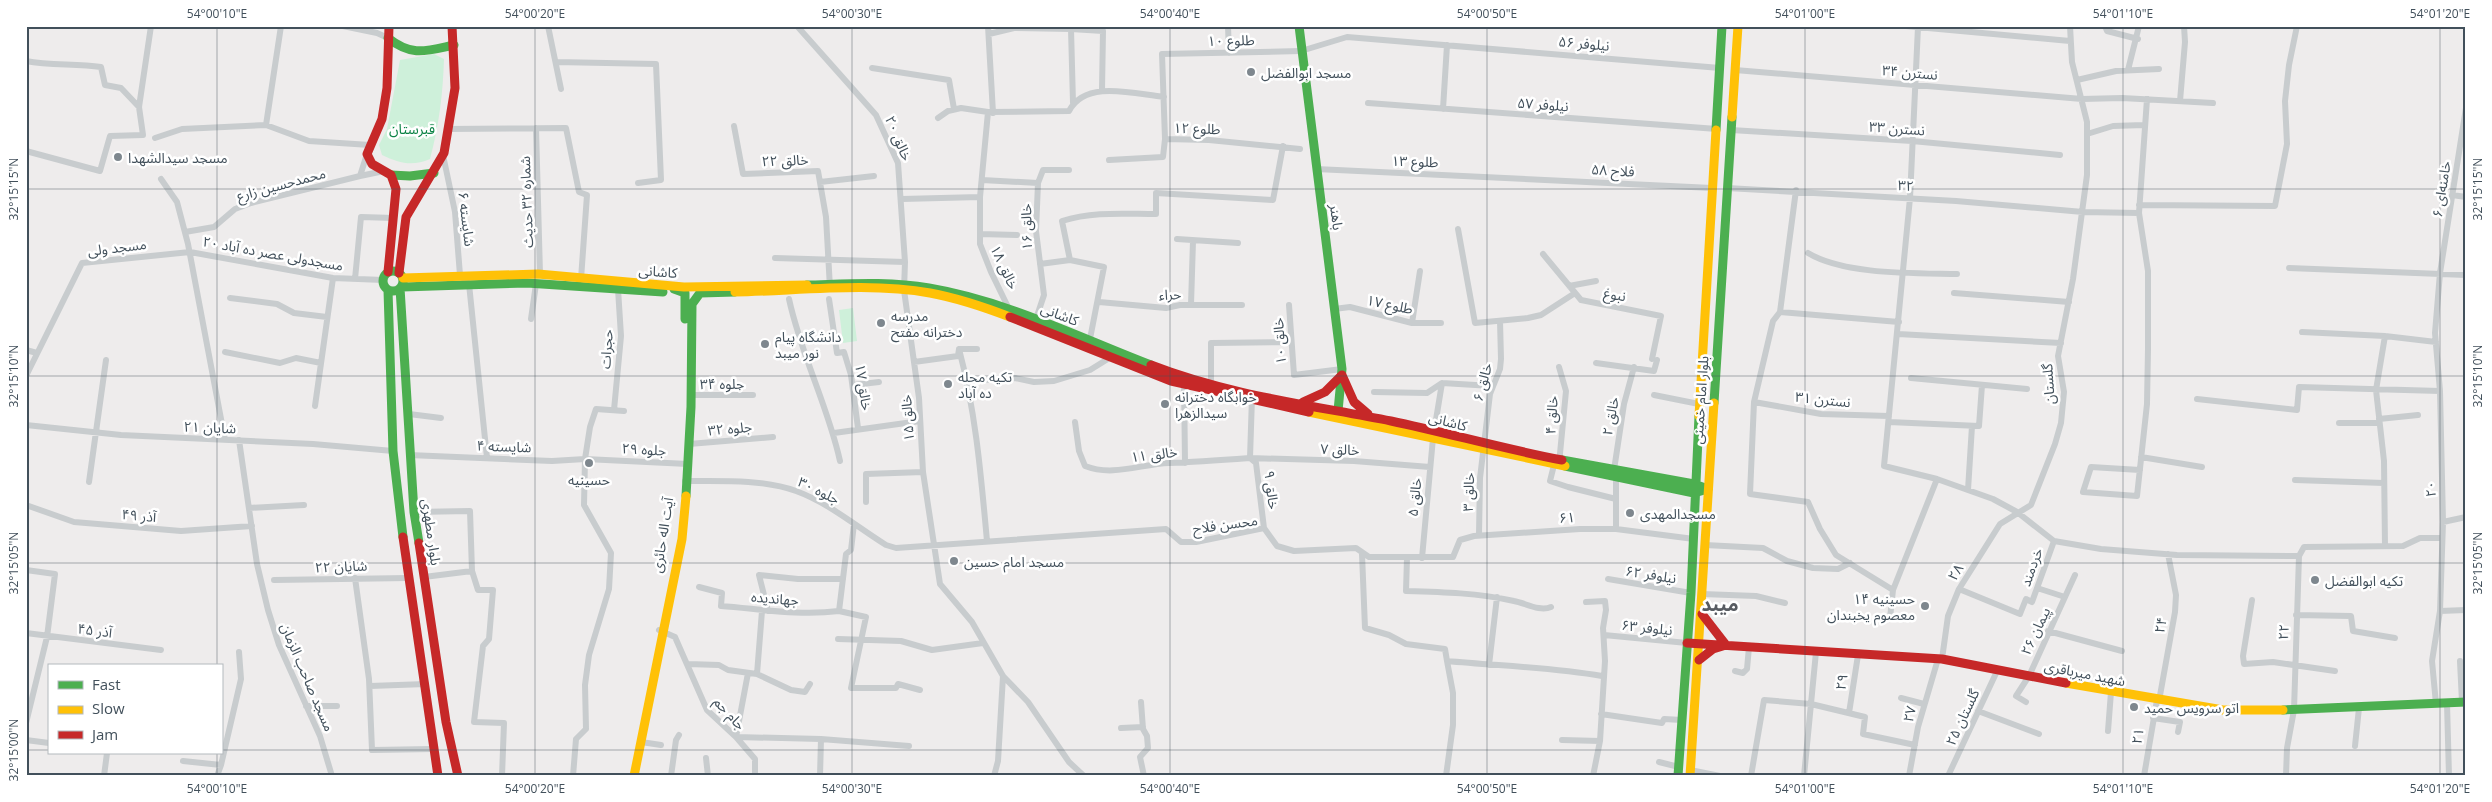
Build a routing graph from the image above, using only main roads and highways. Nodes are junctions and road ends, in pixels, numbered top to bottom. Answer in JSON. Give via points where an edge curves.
{"nodes":[{"id":1,"x":389,"y":26,"type":"edge"},
{"id":2,"x":452,"y":26,"type":"edge"},
{"id":3,"x":1298,"y":26,"type":"edge"},
{"id":4,"x":1722,"y":26,"type":"edge"},
{"id":5,"x":1738,"y":26,"type":"edge"},
{"id":6,"x":388,"y":38,"type":"junction"},
{"id":7,"x":454,"y":45,"type":"junction"},
{"id":8,"x":388,"y":173,"type":"junction"},
{"id":9,"x":434,"y":173,"type":"junction"},
{"id":10,"x":1709,"y":247,"type":"junction"},
{"id":11,"x":1724,"y":248,"type":"junction"},
{"id":12,"x":386,"y":276,"type":"junction"},
{"id":13,"x":401,"y":281,"type":"junction"},
{"id":14,"x":665,"y":286,"type":"junction"},
{"id":15,"x":830,"y":286,"type":"junction"},
{"id":16,"x":712,"y":287,"type":"junction"},
{"id":17,"x":388,"y":290,"type":"junction"},
{"id":18,"x":685,"y":293,"type":"junction"},
{"id":19,"x":700,"y":293,"type":"junction"},
{"id":20,"x":1089,"y":344,"type":"junction"},
{"id":21,"x":1342,"y":372,"type":"junction"},
{"id":22,"x":1184,"y":380,"type":"junction"},
{"id":23,"x":1252,"y":397,"type":"junction"},
{"id":24,"x":1300,"y":403,"type":"junction"},
{"id":25,"x":1286,"y":407,"type":"junction"},
{"id":26,"x":1338,"y":411,"type":"junction"},
{"id":27,"x":1374,"y":418,"type":"junction"},
{"id":28,"x":1382,"y":427,"type":"junction"},
{"id":29,"x":1434,"y":435,"type":"junction"},
{"id":30,"x":686,"y":464,"type":"junction"},
{"id":31,"x":1694,"y":488,"type":"junction"},
{"id":32,"x":1708,"y":489,"type":"junction"},
{"id":33,"x":1702,"y":614,"type":"junction"},
{"id":34,"x":661,"y":630,"type":"junction"},
{"id":35,"x":434,"y":639,"type":"junction"},
{"id":36,"x":419,"y":642,"type":"junction"},
{"id":37,"x":1687,"y":643,"type":"junction"},
{"id":38,"x":1700,"y":644,"type":"junction"},
{"id":39,"x":1726,"y":645,"type":"junction"},
{"id":40,"x":1699,"y":660,"type":"junction"},
{"id":41,"x":2464,"y":702,"type":"edge"},
{"id":42,"x":1679,"y":771,"type":"edge"},
{"id":43,"x":1690,"y":773,"type":"edge"},
{"id":44,"x":436,"y":774,"type":"edge"},
{"id":45,"x":458,"y":776,"type":"edge"},
{"id":46,"x":628,"y":776,"type":"edge"},
{"id":47,"x":634,"y":776,"type":"edge"}],
"edges":[{"from":1,"to":6,"type":"main road"},
{"from":2,"to":7,"type":"main road","name":"بلوار مطهری"},
{"from":3,"to":21,"type":"main road","name":"باهنر"},
{"from":4,"to":10,"type":"main road","name":"بلوار امام خمینی"},
{"from":5,"to":11,"type":"main road","name":"بلوار امام خمینی"},
{"from":6,"to":7,"type":"main road","via":[[402,49],[425,51]]},
{"from":6,"to":8,"type":"main road","via":[[388,88],[382,119],[367,154],[372,164]]},
{"from":7,"to":9,"type":"main road","name":"بلوار مطهری","via":[[455,88],[443,155]]},
{"from":8,"to":9,"type":"main road","via":[[410,176]]},
{"from":8,"to":12,"type":"main road","via":[[396,189]]},
{"from":9,"to":13,"type":"main road","name":"بلوار مطهری","via":[[406,217]]},
{"from":10,"to":11,"type":"main road"},
{"from":10,"to":31,"type":"main road","name":"بلوار امام خمینی"},
{"from":11,"to":32,"type":"main road","name":"بلوار امام خمینی"},
{"from":12,"to":13,"type":"main road"},
{"from":12,"to":17,"type":"main road"},
{"from":13,"to":14,"type":"main road","name":"کاشانی","via":[[460,275],[540,274]]},
{"from":13,"to":17,"type":"main road","via":[[393,291]]},
{"from":13,"to":18,"type":"main road","name":"کاشانی","via":[[536,284]]},
{"from":13,"to":35,"type":"main road","name":"بلوار مطهری","via":[[414,512]]},
{"from":14,"to":16,"type":"main road","name":"کاشانی"},
{"from":14,"to":18,"type":"main road"},
{"from":15,"to":16,"type":"main road","name":"کاشانی"},
{"from":15,"to":19,"type":"main road","name":"کاشانی"},
{"from":15,"to":20,"type":"main road","name":"کاشانی","via":[[904,287],[955,292]]},
{"from":16,"to":19,"type":"main road"},
{"from":17,"to":36,"type":"main road","name":"بلوار مطهری","via":[[393,452]]},
{"from":18,"to":19,"type":"main road","name":"کاشانی"},
{"from":18,"to":30,"type":"main road","name":"آیت اله حائری"},
{"from":19,"to":30,"type":"main road","name":"آیت اله حائری","via":[[694,299],[691,314]]},
{"from":20,"to":22,"type":"main road","name":"کاشانی"},
{"from":20,"to":22,"type":"main road","name":"کاشانی","via":[[1111,357]]},
{"from":21,"to":24,"type":"main road","via":[[1329,390]]},
{"from":21,"to":26,"type":"main road","name":"باهنر"},
{"from":21,"to":27,"type":"main road","via":[[1351,399],[1359,409]]},
{"from":22,"to":23,"type":"main road","name":"کاشانی"},
{"from":22,"to":23,"type":"main road","name":"کاشانی","via":[[1211,384]]},
{"from":23,"to":24,"type":"main road","name":"کاشانی"},
{"from":23,"to":25,"type":"main road","name":"کاشانی"},
{"from":24,"to":25,"type":"main road"},
{"from":24,"to":26,"type":"main road","name":"کاشانی"},
{"from":25,"to":28,"type":"main road","name":"کاشانی"},
{"from":26,"to":27,"type":"main road","name":"کاشانی"},
{"from":27,"to":28,"type":"main road"},
{"from":27,"to":29,"type":"main road","name":"کاشانی"},
{"from":28,"to":29,"type":"main road","name":"کاشانی"},
{"from":29,"to":31,"type":"main road","name":"کاشانی","via":[[1558,463]]},
{"from":30,"to":34,"type":"main road","name":"آیت اله حائری","via":[[678,540]]},
{"from":31,"to":32,"type":"main road"},
{"from":31,"to":37,"type":"main road","name":"بلوار امام خمینی"},
{"from":32,"to":33,"type":"main road","name":"بلوار امام خمینی"},
{"from":33,"to":38,"type":"main road","name":"بلوار امام خمینی"},
{"from":33,"to":39,"type":"main road"},
{"from":34,"to":46,"type":"main road","name":"آیت اله حائری"},
{"from":34,"to":47,"type":"main road","name":"آیت اله حائری"},
{"from":35,"to":36,"type":"main road"},
{"from":35,"to":45,"type":"main road","name":"بلوار مطهری","via":[[446,722]]},
{"from":36,"to":44,"type":"main road","name":"بلوار مطهری"},
{"from":37,"to":38,"type":"main road","name":"شهید میرباقری"},
{"from":37,"to":42,"type":"main road","name":"بلوار امام خمینی"},
{"from":38,"to":39,"type":"main road","name":"شهید میرباقری"},
{"from":38,"to":40,"type":"main road","name":"بلوار امام خمینی"},
{"from":39,"to":40,"type":"main road","via":[[1713,649]]},
{"from":39,"to":41,"type":"main road","name":"شهید میرباقری","via":[[1940,659],[2158,701],[2223,710],[2359,708]]},
{"from":40,"to":43,"type":"main road","name":"بلوار امام خمینی"}]}
